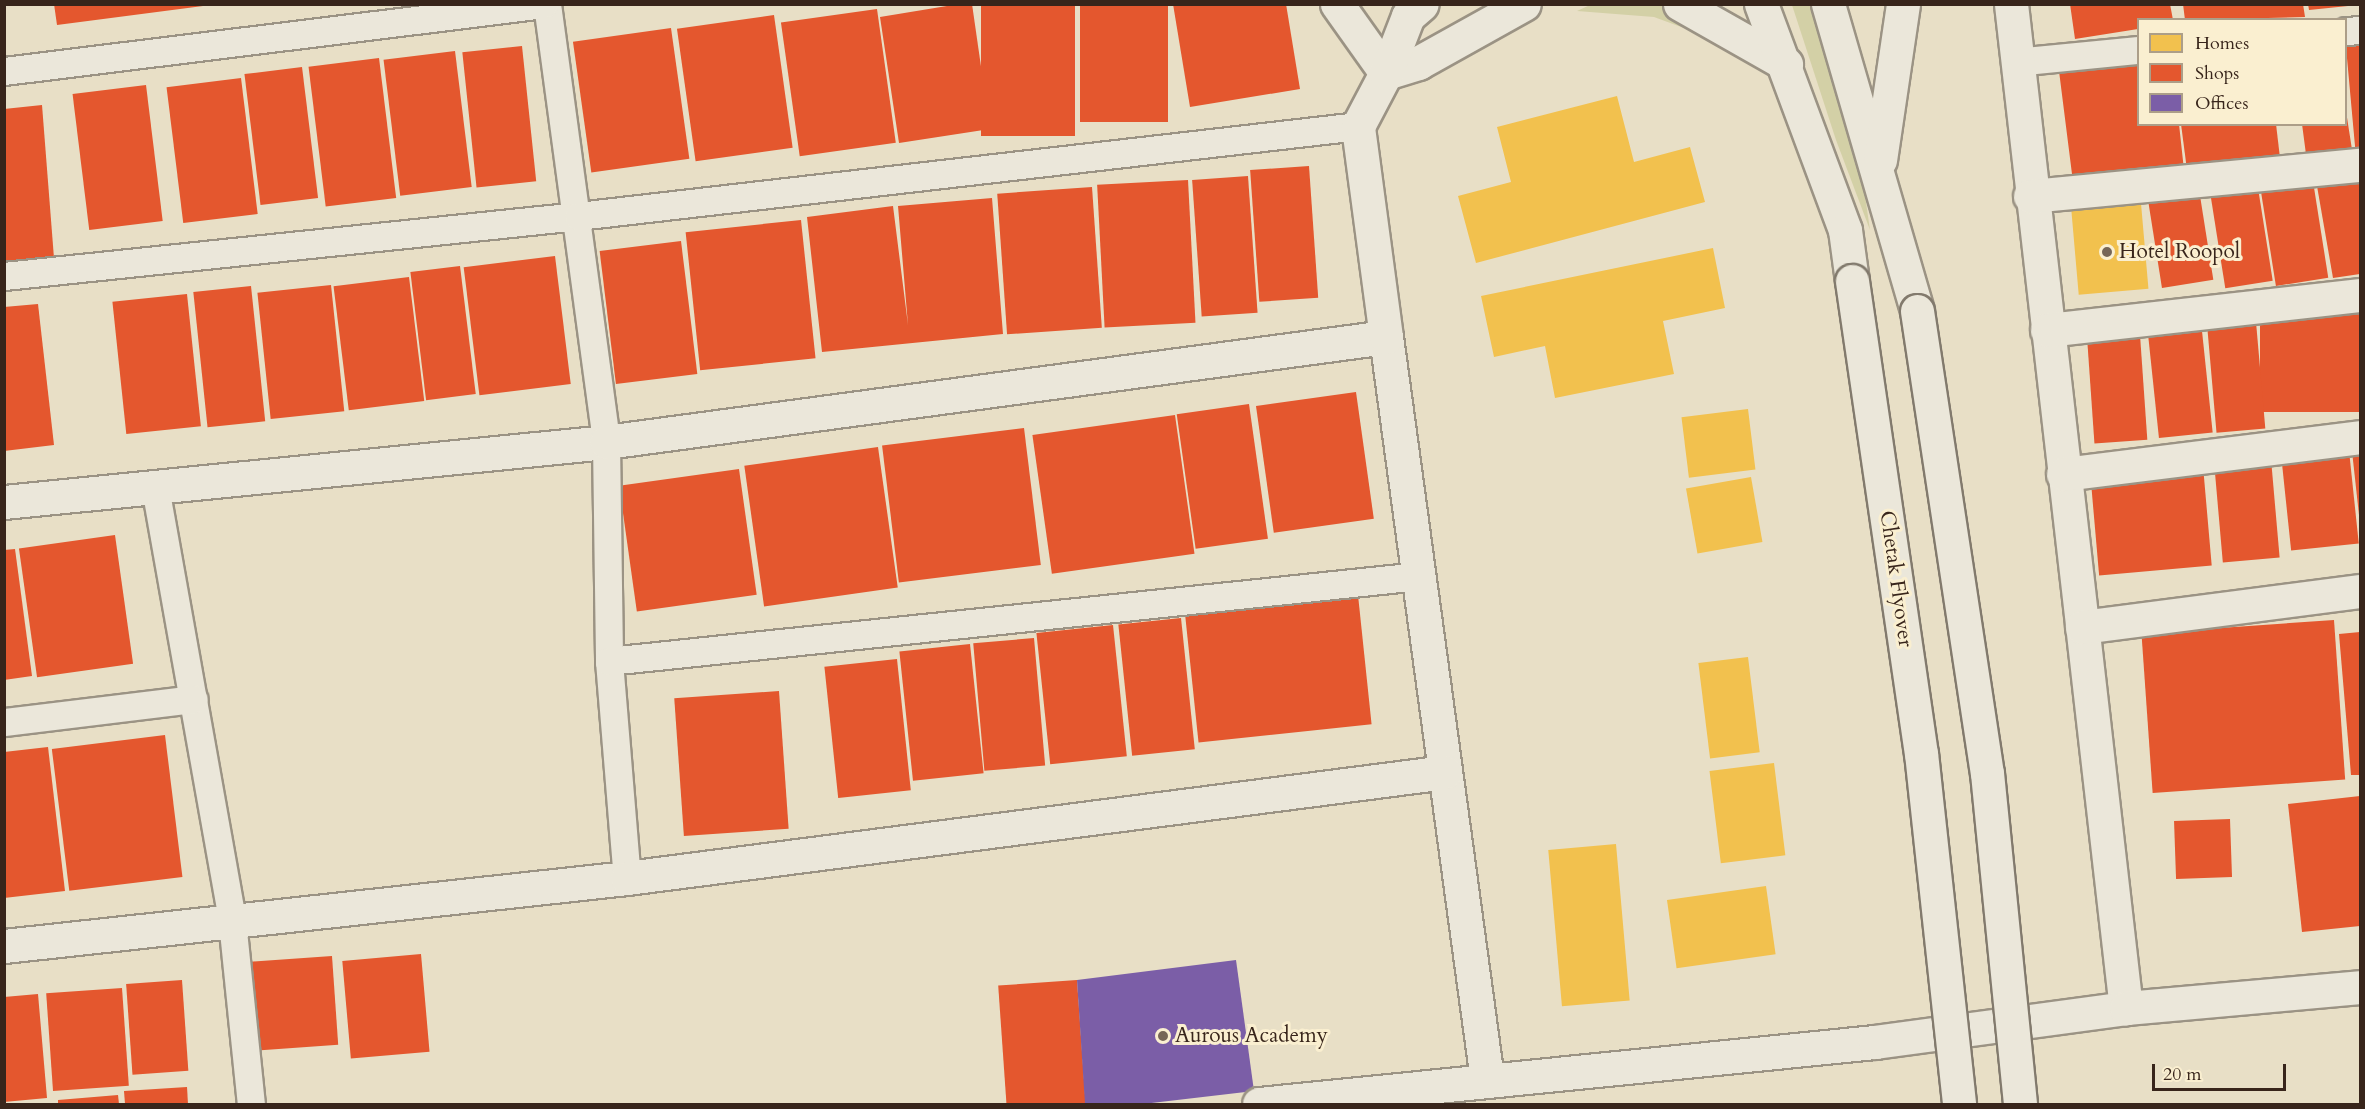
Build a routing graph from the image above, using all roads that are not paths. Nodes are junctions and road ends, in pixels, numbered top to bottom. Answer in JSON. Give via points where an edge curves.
{"nodes":[{"id":1,"x":545,"y":4,"type":"edge"},
{"id":2,"x":1337,"y":4,"type":"edge"},
{"id":3,"x":1422,"y":4,"type":"edge"},
{"id":4,"x":1524,"y":4,"type":"edge"},
{"id":5,"x":1680,"y":4,"type":"edge"},
{"id":6,"x":1761,"y":4,"type":"edge"},
{"id":7,"x":1828,"y":4,"type":"edge"},
{"id":8,"x":1903,"y":4,"type":"edge"},
{"id":9,"x":2011,"y":4,"type":"edge"},
{"id":10,"x":2137,"y":50,"type":"edge"},
{"id":11,"x":2015,"y":62,"type":"junction"},
{"id":12,"x":1785,"y":64,"type":"junction"},
{"id":13,"x":4,"y":71,"type":"edge"},
{"id":14,"x":1386,"y":73,"type":"junction"},
{"id":15,"x":1358,"y":126,"type":"junction"},
{"id":16,"x":2361,"y":165,"type":"edge"},
{"id":17,"x":1878,"y":171,"type":"junction"},
{"id":18,"x":2030,"y":196,"type":"junction"},
{"id":19,"x":578,"y":216,"type":"junction"},
{"id":20,"x":4,"y":276,"type":"edge"},
{"id":21,"x":2361,"y":295,"type":"edge"},
{"id":22,"x":2047,"y":330,"type":"junction"},
{"id":23,"x":1386,"y":337,"type":"junction"},
{"id":24,"x":2361,"y":437,"type":"edge"},
{"id":25,"x":606,"y":442,"type":"junction"},
{"id":26,"x":2063,"y":474,"type":"junction"},
{"id":27,"x":155,"y":487,"type":"junction"},
{"id":28,"x":4,"y":502,"type":"edge"},
{"id":29,"x":1419,"y":576,"type":"junction"},
{"id":30,"x":2361,"y":591,"type":"edge"},
{"id":31,"x":2082,"y":627,"type":"junction"},
{"id":32,"x":609,"y":662,"type":"junction"},
{"id":33,"x":194,"y":699,"type":"junction"},
{"id":34,"x":4,"y":722,"type":"edge"},
{"id":35,"x":1445,"y":772,"type":"junction"},
{"id":36,"x":627,"y":878,"type":"junction"},
{"id":37,"x":232,"y":921,"type":"junction"},
{"id":38,"x":4,"y":946,"type":"edge"},
{"id":39,"x":2361,"y":987,"type":"edge"},
{"id":40,"x":2126,"y":1008,"type":"junction"},
{"id":41,"x":1487,"y":1079,"type":"junction"},
{"id":42,"x":251,"y":1104,"type":"edge"},
{"id":43,"x":1259,"y":1104,"type":"edge"},
{"id":44,"x":1959,"y":1104,"type":"edge"},
{"id":45,"x":2020,"y":1104,"type":"edge"}],
"edges":[{"from":1,"to":13,"type":"lane"},
{"from":1,"to":19,"type":"lane"},
{"from":2,"to":14,"type":"street"},
{"from":3,"to":14,"type":"street","via":[[1408,16]]},
{"from":4,"to":14,"type":"street","via":[[1419,63]]},
{"from":5,"to":12,"type":"street"},
{"from":6,"to":12,"type":"street","name":"Chetak Flyover"},
{"from":7,"to":17,"type":"street"},
{"from":8,"to":17,"type":"street"},
{"from":9,"to":11,"type":"street"},
{"from":10,"to":11,"type":"lane"},
{"from":11,"to":18,"type":"street"},
{"from":12,"to":44,"type":"street","name":"Chetak Flyover","bridge":true,"via":[[1845,230],[1921,753]]},
{"from":14,"to":15,"type":"street"},
{"from":15,"to":19,"type":"lane"},
{"from":15,"to":23,"type":"street"},
{"from":16,"to":18,"type":"street"},
{"from":17,"to":45,"type":"street","bridge":true,"via":[[1917,311],[1987,773]]},
{"from":18,"to":22,"type":"street"},
{"from":19,"to":20,"type":"lane"},
{"from":19,"to":25,"type":"lane"},
{"from":21,"to":22,"type":"street"},
{"from":22,"to":26,"type":"street"},
{"from":23,"to":25,"type":"street"},
{"from":23,"to":29,"type":"street"},
{"from":24,"to":26,"type":"street"},
{"from":25,"to":27,"type":"street"},
{"from":25,"to":32,"type":"lane"},
{"from":26,"to":31,"type":"street"},
{"from":27,"to":28,"type":"street"},
{"from":27,"to":33,"type":"lane"},
{"from":29,"to":32,"type":"lane"},
{"from":29,"to":35,"type":"street"},
{"from":30,"to":31,"type":"street"},
{"from":31,"to":40,"type":"street"},
{"from":32,"to":36,"type":"lane"},
{"from":33,"to":34,"type":"lane"},
{"from":33,"to":37,"type":"lane"},
{"from":35,"to":36,"type":"street"},
{"from":35,"to":41,"type":"street"},
{"from":36,"to":37,"type":"street"},
{"from":37,"to":38,"type":"street"},
{"from":37,"to":42,"type":"lane"},
{"from":39,"to":40,"type":"street"},
{"from":40,"to":41,"type":"street","via":[[1875,1042]]},
{"from":41,"to":43,"type":"street"}]}
